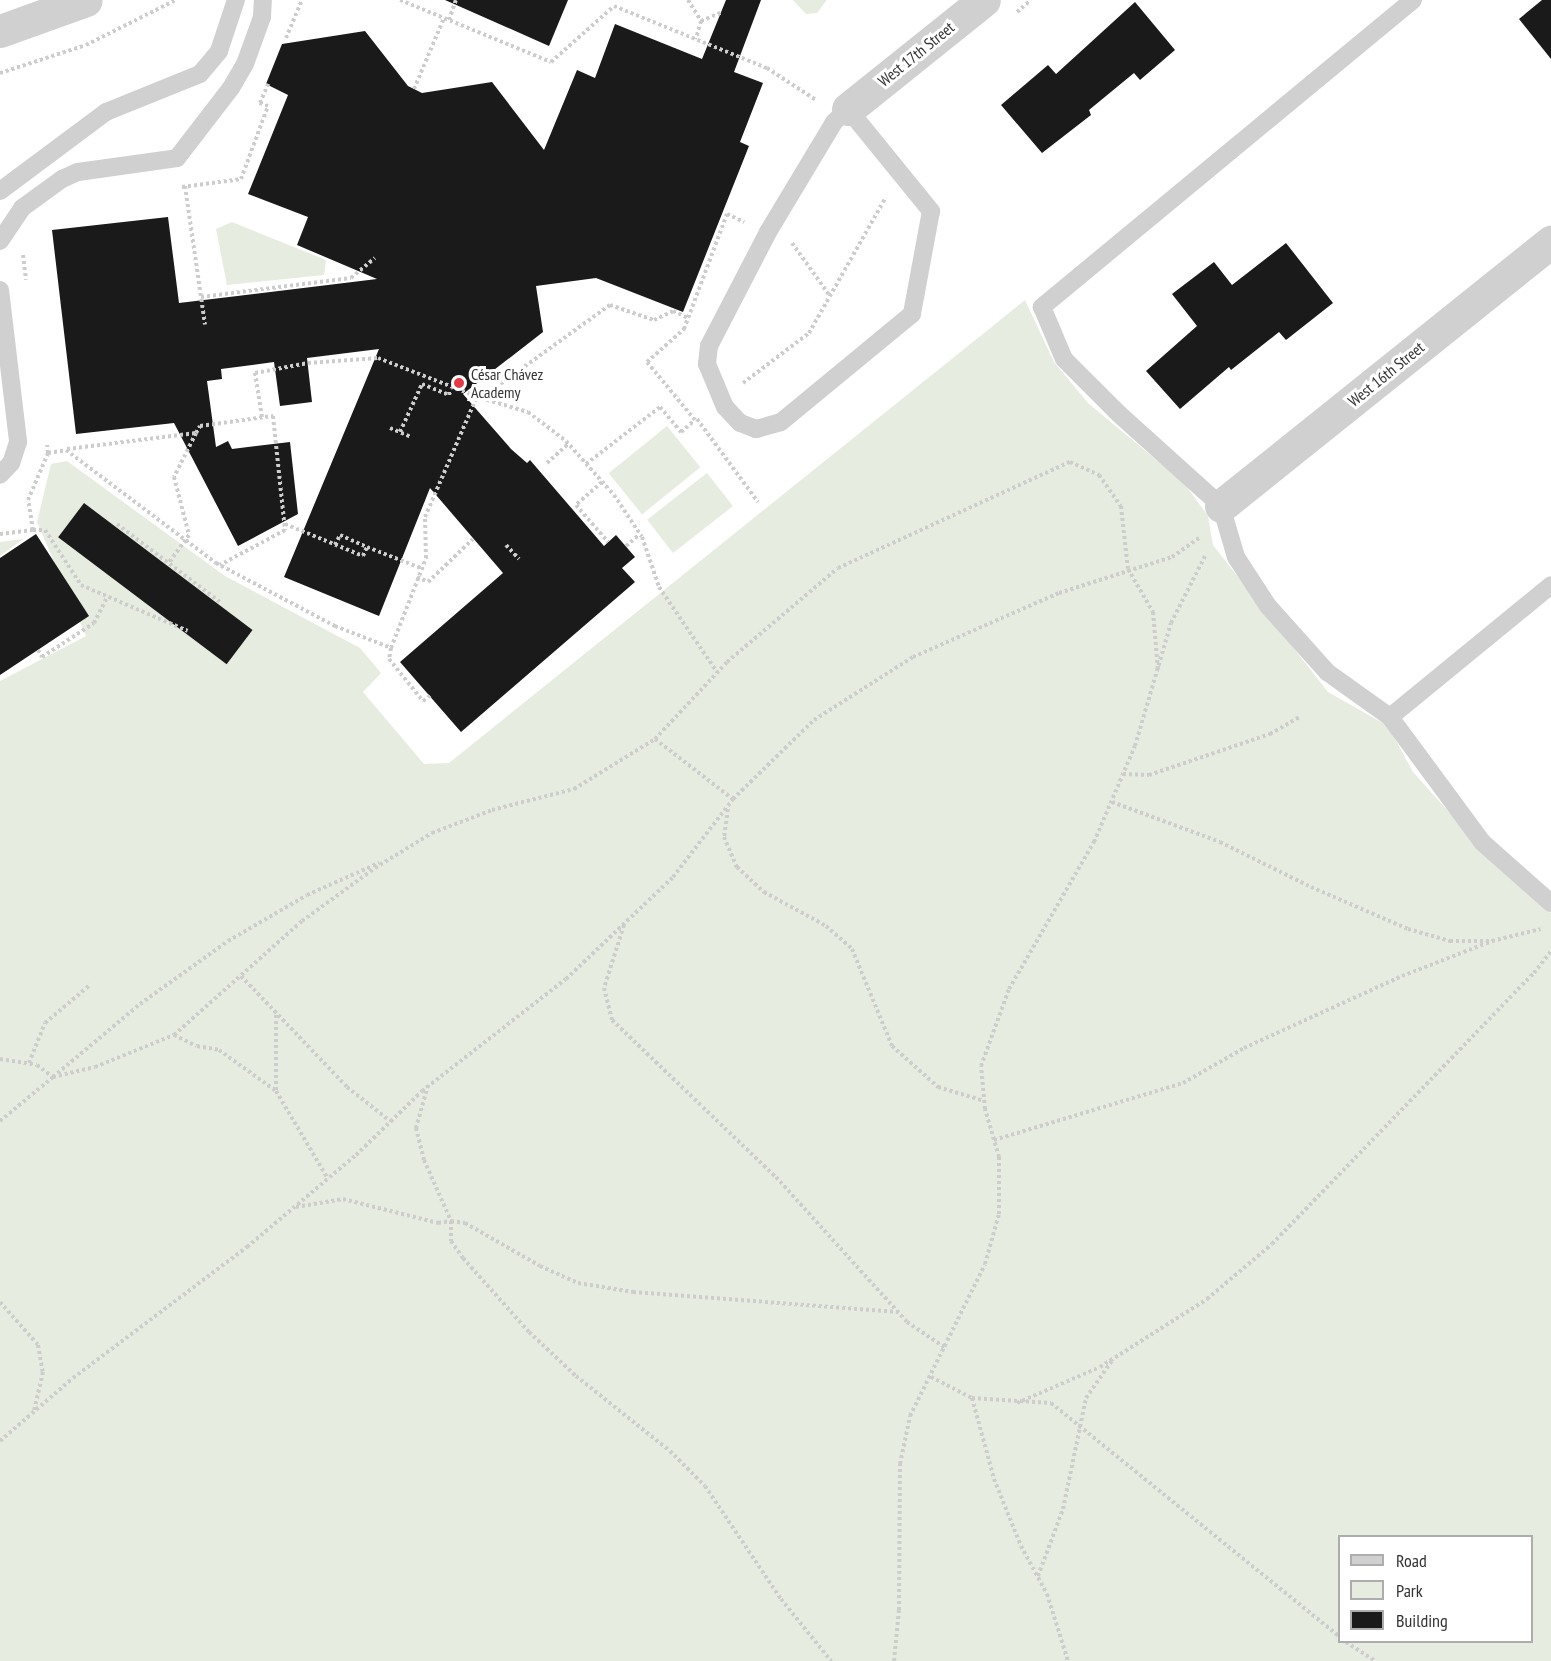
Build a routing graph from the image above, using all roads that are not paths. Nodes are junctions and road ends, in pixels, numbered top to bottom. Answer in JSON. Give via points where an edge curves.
{"nodes":[{"id":1,"x":86,"y":0,"type":"edge"},
{"id":2,"x":236,"y":0,"type":"edge"},
{"id":3,"x":263,"y":0,"type":"edge"},
{"id":4,"x":984,"y":0,"type":"edge"},
{"id":5,"x":1413,"y":0,"type":"edge"},
{"id":6,"x":0,"y":31,"type":"edge"},
{"id":7,"x":841,"y":115,"type":"junction"},
{"id":8,"x":0,"y":191,"type":"edge"},
{"id":9,"x":0,"y":241,"type":"edge"},
{"id":10,"x":1551,"y":242,"type":"edge"},
{"id":11,"x":0,"y":290,"type":"edge"},
{"id":12,"x":0,"y":475,"type":"edge"},
{"id":13,"x":1221,"y":506,"type":"junction"},
{"id":14,"x":1551,"y":585,"type":"edge"},
{"id":15,"x":1390,"y":717,"type":"junction"},
{"id":16,"x":1551,"y":903,"type":"edge"}],
"edges":[{"from":1,"to":6,"type":"street"},
{"from":2,"to":8,"type":"lane","via":[[219,51],[200,74],[106,112]]},
{"from":3,"to":9,"type":"lane","via":[[262,17],[245,64],[177,158],[78,172],[62,179],[22,208]]},
{"from":4,"to":7,"type":"street","name":"West 17th Street"},
{"from":5,"to":13,"type":"lane","via":[[1042,307],[1064,359]]},
{"from":7,"to":7,"type":"lane","via":[[931,211],[912,314],[781,422],[756,429],[740,423],[722,400],[707,364],[709,346],[768,232]]},
{"from":10,"to":13,"type":"street","name":"West 16th Street"},
{"from":11,"to":12,"type":"lane","via":[[18,441],[11,463]]},
{"from":13,"to":15,"type":"lane","via":[[1236,557],[1268,606],[1327,672]]},
{"from":14,"to":15,"type":"lane"},
{"from":15,"to":16,"type":"lane","via":[[1482,842]]}]}
